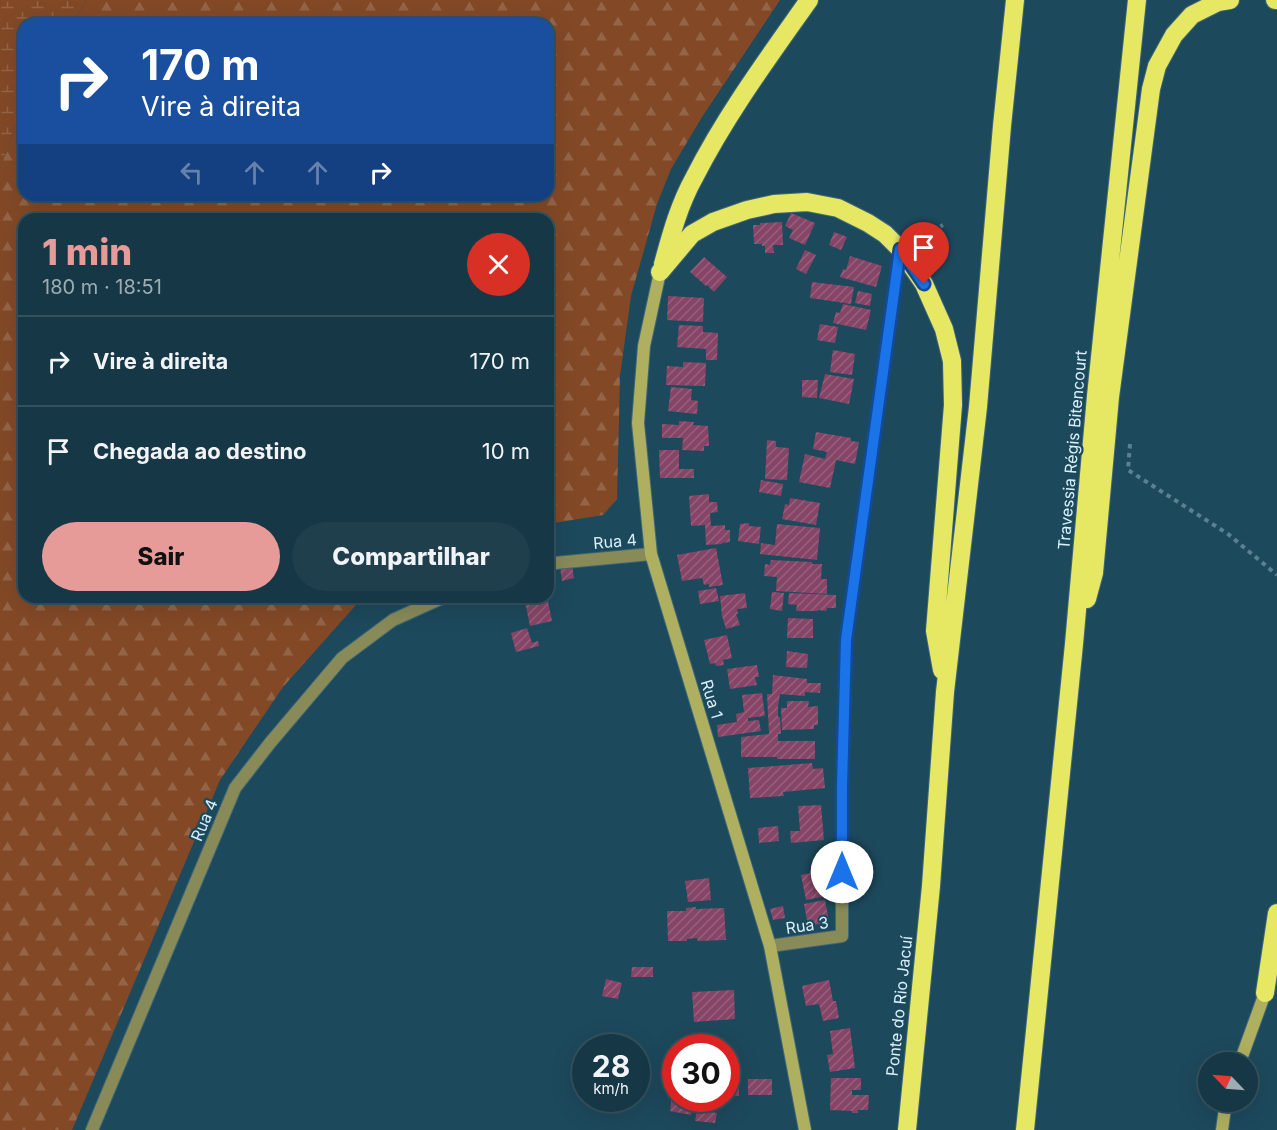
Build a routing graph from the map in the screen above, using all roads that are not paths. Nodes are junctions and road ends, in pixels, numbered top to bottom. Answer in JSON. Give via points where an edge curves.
{"nodes":[{"id":1,"x":809,"y":0,"type":"edge"},
{"id":2,"x":1015,"y":0,"type":"edge"},
{"id":3,"x":1137,"y":0,"type":"edge"},
{"id":4,"x":1230,"y":0,"type":"edge"},
{"id":5,"x":900,"y":249,"type":"junction"},
{"id":6,"x":660,"y":272,"type":"junction"},
{"id":7,"x":651,"y":554,"type":"junction"},
{"id":8,"x":554,"y":563,"type":"edge"},
{"id":9,"x":431,"y":603,"type":"edge"},
{"id":10,"x":1074,"y":644,"type":"junction"},
{"id":11,"x":945,"y":692,"type":"junction"},
{"id":12,"x":1277,"y":913,"type":"edge"},
{"id":13,"x":770,"y":946,"type":"junction"},
{"id":14,"x":1277,"y":966,"type":"edge"},
{"id":15,"x":1265,"y":993,"type":"junction"},
{"id":16,"x":1244,"y":1052,"type":"edge"},
{"id":17,"x":1224,"y":1112,"type":"edge"},
{"id":18,"x":92,"y":1130,"type":"edge"},
{"id":19,"x":806,"y":1130,"type":"edge"},
{"id":20,"x":907,"y":1130,"type":"edge"},
{"id":21,"x":1025,"y":1130,"type":"edge"},
{"id":22,"x":1222,"y":1130,"type":"edge"}],
"edges":[{"from":1,"to":6,"type":"highway","via":[[734,107],[693,179]]},
{"from":2,"to":11,"type":"highway","via":[[978,407]]},
{"from":3,"to":10,"type":"highway","name":"Travessia Régis Bitencourt"},
{"from":4,"to":10,"type":"highway","via":[[1192,15],[1174,35],[1157,66],[1110,397],[1094,573]]},
{"from":5,"to":6,"type":"highway","via":[[885,234],[838,208],[807,202],[774,204],[712,222],[692,234]]},
{"from":5,"to":11,"type":"highway","via":[[924,284],[944,329],[952,361],[954,405],[935,631]]},
{"from":5,"to":13,"type":"street","name":"Rua 3","via":[[846,640],[842,936]]},
{"from":6,"to":7,"type":"street","name":"Rua 1","via":[[644,345],[638,423]]},
{"from":7,"to":8,"type":"street","name":"Rua 4"},
{"from":7,"to":13,"type":"street","name":"Rua 1"},
{"from":9,"to":18,"type":"street","name":"Rua 4","via":[[393,620],[342,658],[235,788]]},
{"from":10,"to":21,"type":"highway","name":"Travessia Régis Bitencourt"},
{"from":11,"to":20,"type":"highway","name":"Ponte do Rio Jacuí"},
{"from":12,"to":15,"type":"highway"},
{"from":13,"to":19,"type":"street","name":"Rua 1"},
{"from":14,"to":15,"type":"street"},
{"from":15,"to":16,"type":"street"},
{"from":17,"to":22,"type":"street"}]}
